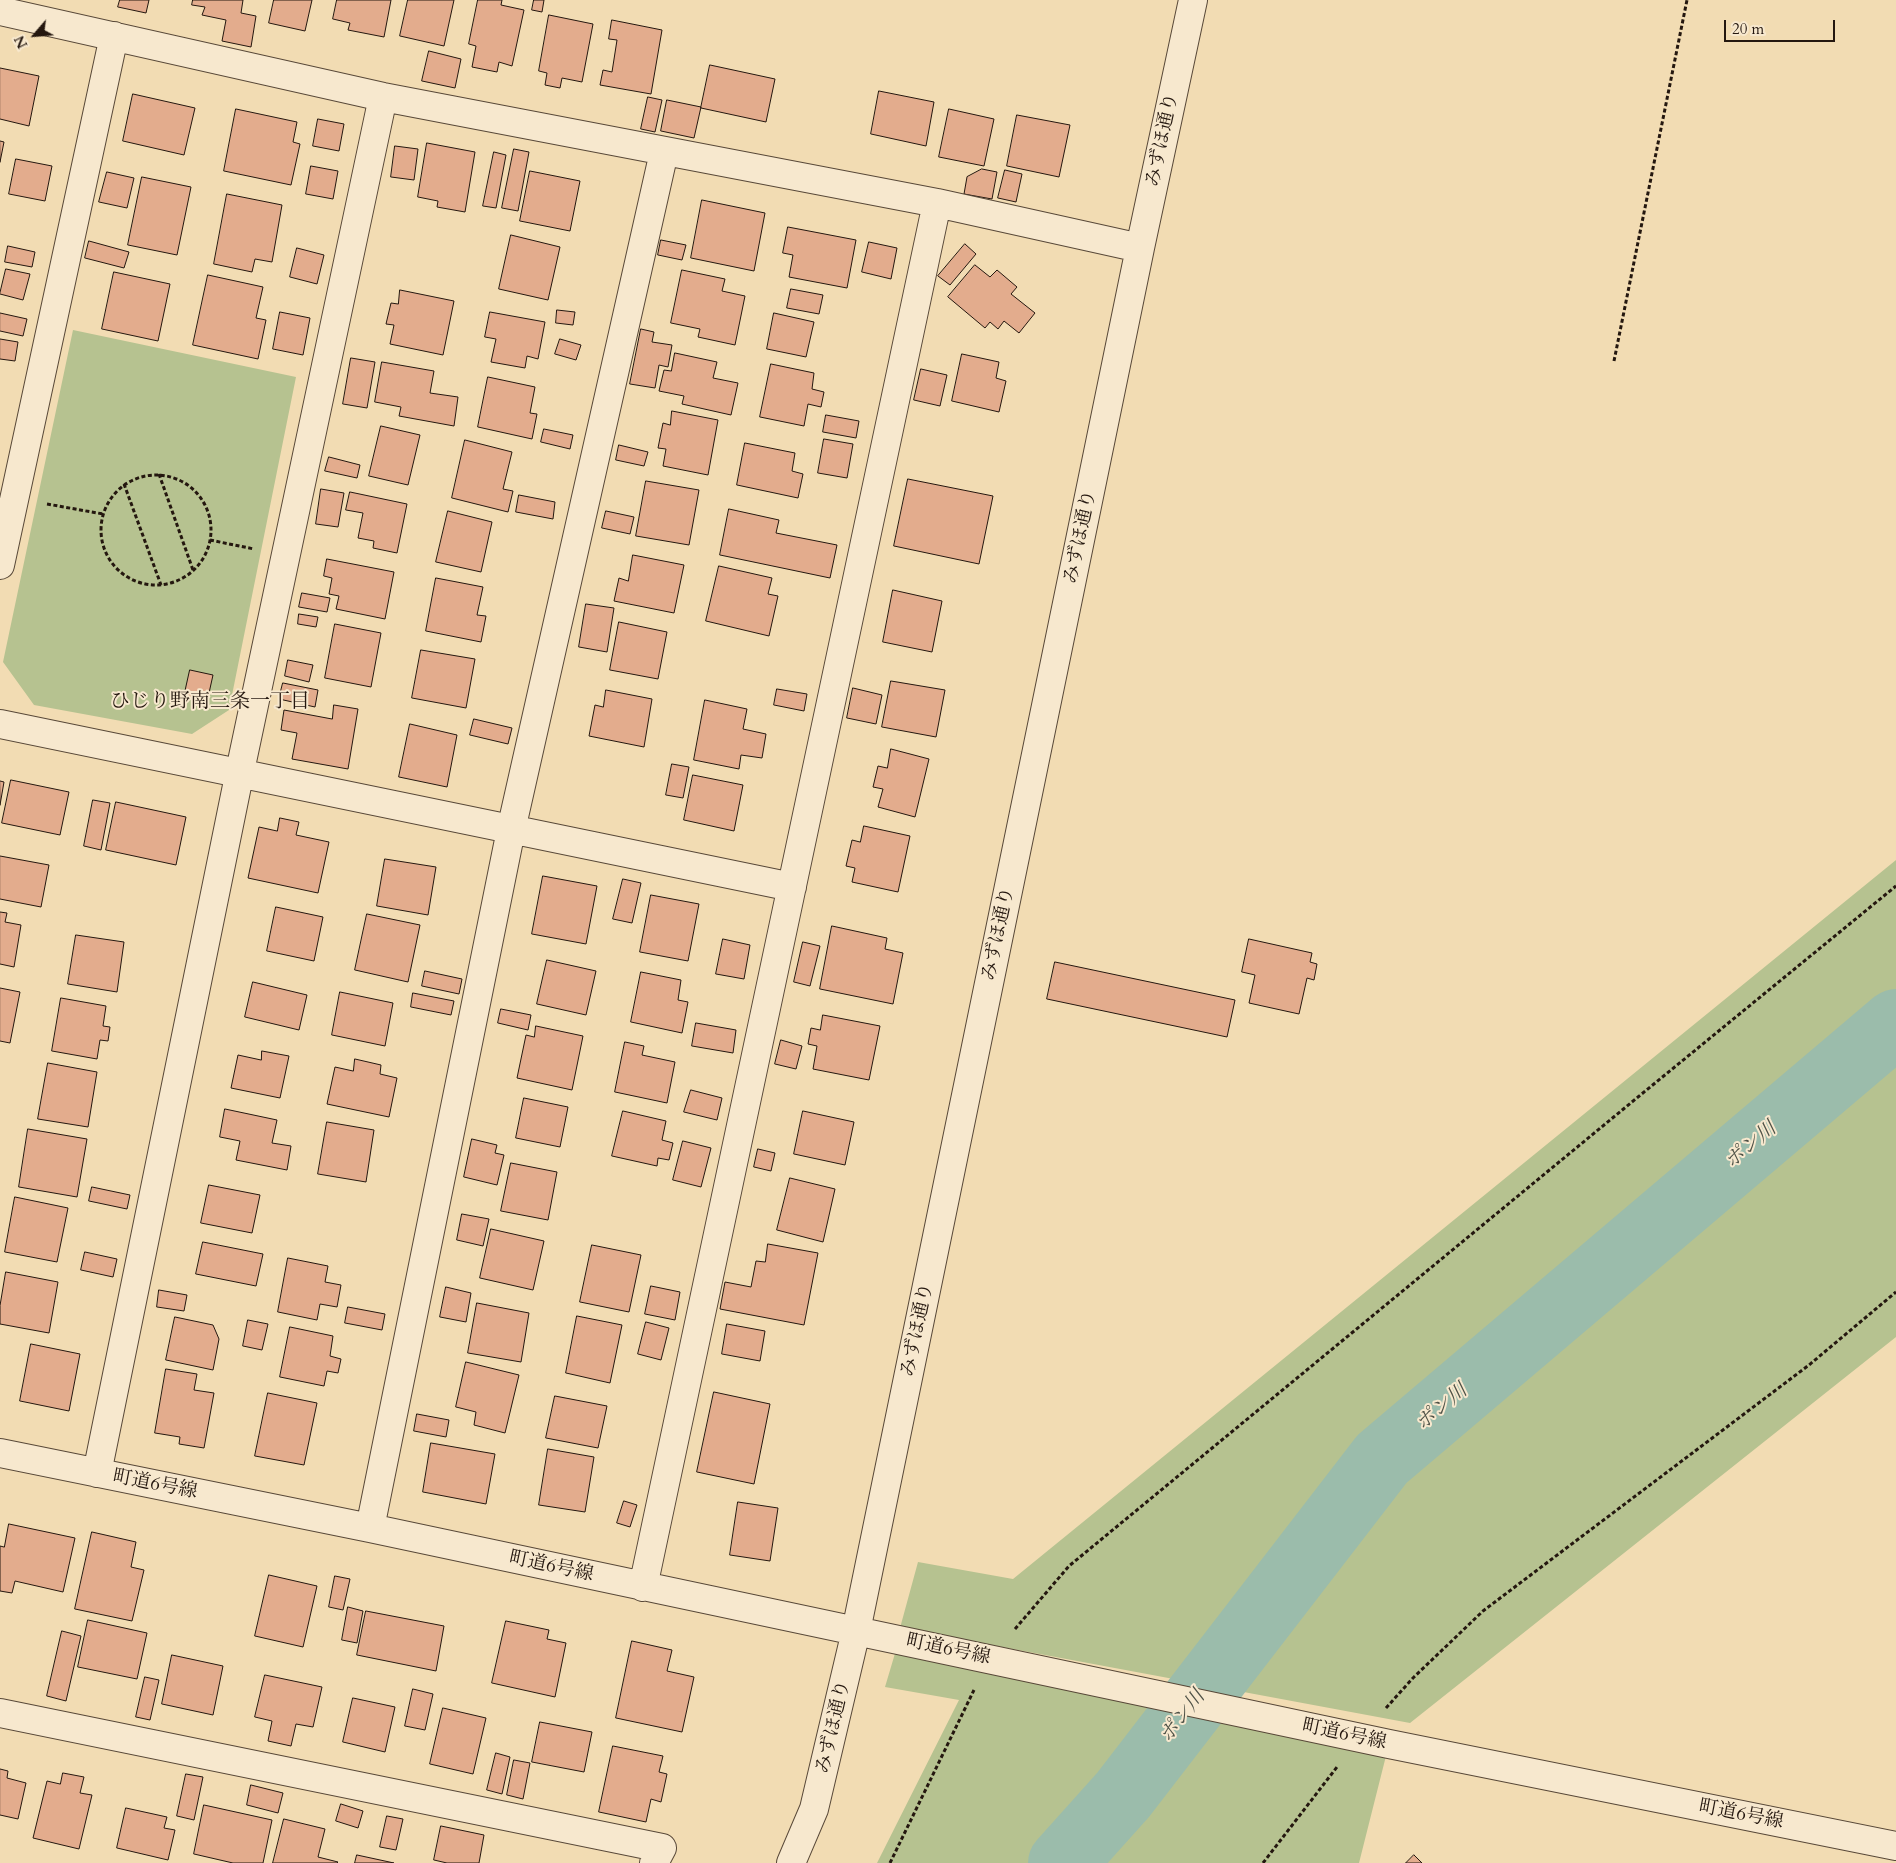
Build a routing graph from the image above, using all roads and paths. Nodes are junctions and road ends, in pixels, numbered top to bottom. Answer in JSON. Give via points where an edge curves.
{"nodes":[{"id":1,"x":1193,"y":0,"type":"edge"},
{"id":2,"x":1687,"y":0,"type":"edge"},
{"id":3,"x":0,"y":11,"type":"edge"},
{"id":4,"x":114,"y":36,"type":"junction"},
{"id":5,"x":383,"y":96,"type":"junction"},
{"id":6,"x":664,"y":152,"type":"junction"},
{"id":7,"x":937,"y":203,"type":"junction"},
{"id":8,"x":1140,"y":248,"type":"junction"},
{"id":9,"x":1614,"y":361,"type":"dead end"},
{"id":10,"x":159,"y":474,"type":"junction"},
{"id":11,"x":124,"y":484,"type":"junction"},
{"id":12,"x":14,"y":498,"type":"junction"},
{"id":13,"x":102,"y":514,"type":"junction"},
{"id":14,"x":210,"y":540,"type":"junction"},
{"id":15,"x":286,"y":556,"type":"junction"},
{"id":16,"x":0,"y":565,"type":"edge"},
{"id":17,"x":194,"y":571,"type":"junction"},
{"id":18,"x":161,"y":585,"type":"junction"},
{"id":19,"x":0,"y":724,"type":"edge"},
{"id":20,"x":240,"y":772,"type":"junction"},
{"id":21,"x":511,"y":830,"type":"junction"},
{"id":22,"x":1896,"y":886,"type":"edge"},
{"id":23,"x":792,"y":887,"type":"junction"},
{"id":24,"x":1896,"y":1292,"type":"edge"},
{"id":25,"x":0,"y":1453,"type":"edge"},
{"id":26,"x":97,"y":1473,"type":"junction"},
{"id":27,"x":370,"y":1528,"type":"junction"},
{"id":28,"x":643,"y":1587,"type":"junction"},
{"id":29,"x":856,"y":1631,"type":"junction"},
{"id":30,"x":989,"y":1659,"type":"junction"},
{"id":31,"x":0,"y":1713,"type":"edge"},
{"id":32,"x":1348,"y":1735,"type":"junction"},
{"id":33,"x":1896,"y":1846,"type":"edge"},
{"id":34,"x":654,"y":1863,"type":"edge"},
{"id":35,"x":790,"y":1863,"type":"edge"},
{"id":36,"x":890,"y":1863,"type":"edge"},
{"id":37,"x":1262,"y":1863,"type":"edge"}],
"edges":[{"from":1,"to":8,"type":"street","name":"みずほ通り"},
{"from":2,"to":9,"type":"path"},
{"from":3,"to":4,"type":"street"},
{"from":4,"to":5,"type":"street"},
{"from":4,"to":12,"type":"street"},
{"from":5,"to":6,"type":"street"},
{"from":5,"to":15,"type":"street"},
{"from":6,"to":7,"type":"street"},
{"from":6,"to":21,"type":"street"},
{"from":7,"to":8,"type":"street"},
{"from":7,"to":23,"type":"street"},
{"from":8,"to":29,"type":"street","name":"みずほ通り"},
{"from":10,"to":11,"type":"path","via":[[140,476]]},
{"from":10,"to":14,"type":"path","via":[[178,478],[193,488],[205,503],[211,521]]},
{"from":10,"to":17,"type":"path"},
{"from":11,"to":13,"type":"path","via":[[111,497]]},
{"from":11,"to":18,"type":"path"},
{"from":12,"to":13,"type":"path"},
{"from":12,"to":16,"type":"street"},
{"from":13,"to":18,"type":"path","via":[[100,532],[104,550],[113,565],[126,577],[143,584]]},
{"from":14,"to":15,"type":"path"},
{"from":14,"to":17,"type":"path","via":[[205,557]]},
{"from":15,"to":20,"type":"street"},
{"from":17,"to":18,"type":"path","via":[[178,581]]},
{"from":19,"to":20,"type":"street"},
{"from":20,"to":21,"type":"street"},
{"from":20,"to":26,"type":"street"},
{"from":21,"to":23,"type":"street"},
{"from":21,"to":27,"type":"street"},
{"from":22,"to":30,"type":"path","via":[[1069,1566]]},
{"from":23,"to":28,"type":"street"},
{"from":24,"to":32,"type":"path","via":[[1801,1371],[1482,1611]]},
{"from":25,"to":26,"type":"street","name":"町道6号線"},
{"from":26,"to":27,"type":"street","name":"町道6号線"},
{"from":27,"to":28,"type":"street","name":"町道6号線"},
{"from":28,"to":29,"type":"street","name":"町道6号線"},
{"from":29,"to":30,"type":"street","name":"町道6号線"},
{"from":29,"to":35,"type":"street","name":"みずほ通り","via":[[814,1809]]},
{"from":30,"to":32,"type":"street","name":"町道6号線"},
{"from":30,"to":36,"type":"path"},
{"from":31,"to":34,"type":"street","via":[[662,1848]]},
{"from":32,"to":33,"type":"street","name":"町道6号線"},
{"from":32,"to":37,"type":"path"}]}
